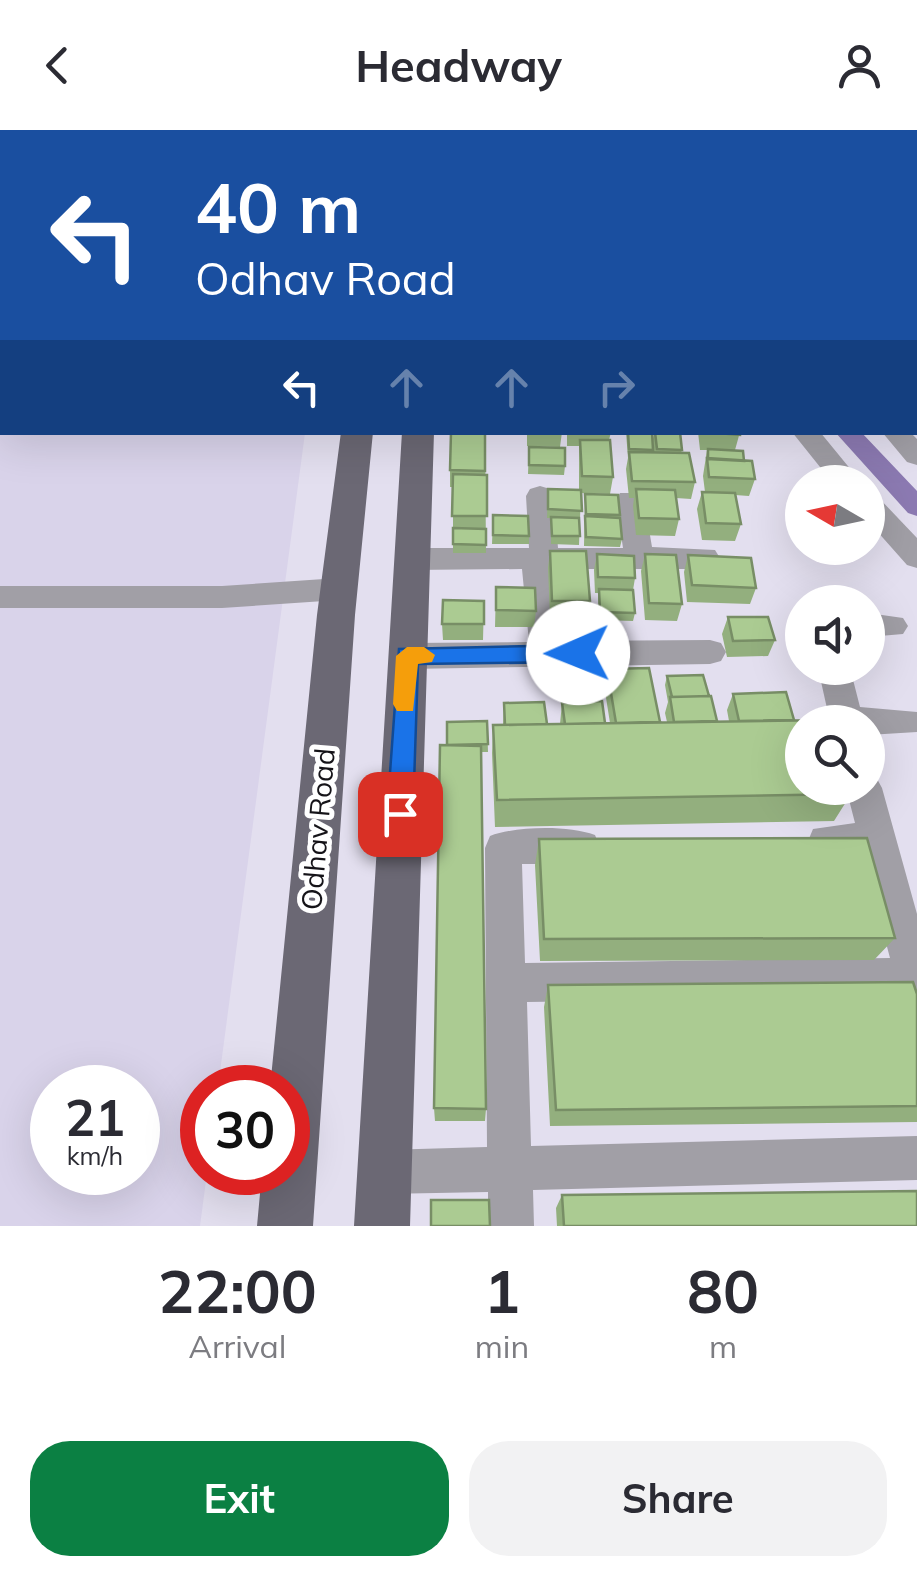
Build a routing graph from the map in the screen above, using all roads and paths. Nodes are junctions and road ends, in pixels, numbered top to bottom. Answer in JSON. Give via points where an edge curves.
{"nodes":[{"id":1,"x":357,"y":435,"type":"edge"},
{"id":2,"x":418,"y":435,"type":"edge"},
{"id":3,"x":808,"y":435,"type":"edge"},
{"id":4,"x":833,"y":465,"type":"edge"},
{"id":5,"x":540,"y":496,"type":"dead end"},
{"id":6,"x":630,"y":500,"type":"dead end"},
{"id":7,"x":885,"y":522,"type":"edge"},
{"id":8,"x":917,"y":557,"type":"edge"},
{"id":9,"x":639,"y":558,"type":"junction"},
{"id":10,"x":706,"y":558,"type":"edge"},
{"id":11,"x":540,"y":559,"type":"junction"},
{"id":12,"x":411,"y":560,"type":"junction"},
{"id":13,"x":339,"y":589,"type":"junction"},
{"id":14,"x":0,"y":597,"type":"edge"},
{"id":15,"x":710,"y":652,"type":"dead end"},
{"id":16,"x":546,"y":654,"type":"junction"},
{"id":17,"x":407,"y":656,"type":"junction"},
{"id":18,"x":885,"y":722,"type":"edge"},
{"id":19,"x":908,"y":722,"type":"dead end"},
{"id":20,"x":868,"y":805,"type":"edge"},
{"id":21,"x":877,"y":840,"type":"junction"},
{"id":22,"x":798,"y":841,"type":"edge"},
{"id":23,"x":621,"y":846,"type":"edge"},
{"id":24,"x":916,"y":980,"type":"edge"},
{"id":25,"x":506,"y":983,"type":"junction"},
{"id":26,"x":917,"y":1158,"type":"edge"},
{"id":27,"x":510,"y":1171,"type":"junction"},
{"id":28,"x":384,"y":1172,"type":"junction"},
{"id":29,"x":285,"y":1226,"type":"edge"},
{"id":30,"x":382,"y":1226,"type":"edge"},
{"id":31,"x":512,"y":1226,"type":"edge"}],
"edges":[{"from":1,"to":13,"type":"main road","name":"Odhav Road"},
{"from":2,"to":12,"type":"main road"},
{"from":3,"to":4,"type":"street"},
{"from":5,"to":11,"type":"street"},
{"from":6,"to":9,"type":"street"},
{"from":7,"to":8,"type":"street"},
{"from":9,"to":10,"type":"street"},
{"from":9,"to":11,"type":"street"},
{"from":11,"to":12,"type":"street"},
{"from":11,"to":16,"type":"street"},
{"from":12,"to":17,"type":"main road"},
{"from":13,"to":14,"type":"street","via":[[222,597]]},
{"from":13,"to":29,"type":"main road","name":"Odhav Road"},
{"from":15,"to":16,"type":"street"},
{"from":16,"to":17,"type":"street"},
{"from":17,"to":28,"type":"main road"},
{"from":18,"to":19,"type":"street"},
{"from":20,"to":21,"type":"street"},
{"from":21,"to":22,"type":"street"},
{"from":21,"to":24,"type":"street"},
{"from":23,"to":25,"type":"street","via":[[503,848]]},
{"from":24,"to":25,"type":"street"},
{"from":25,"to":27,"type":"street"},
{"from":26,"to":27,"type":"street"},
{"from":27,"to":28,"type":"street"},
{"from":27,"to":31,"type":"street"},
{"from":28,"to":30,"type":"main road"}]}
